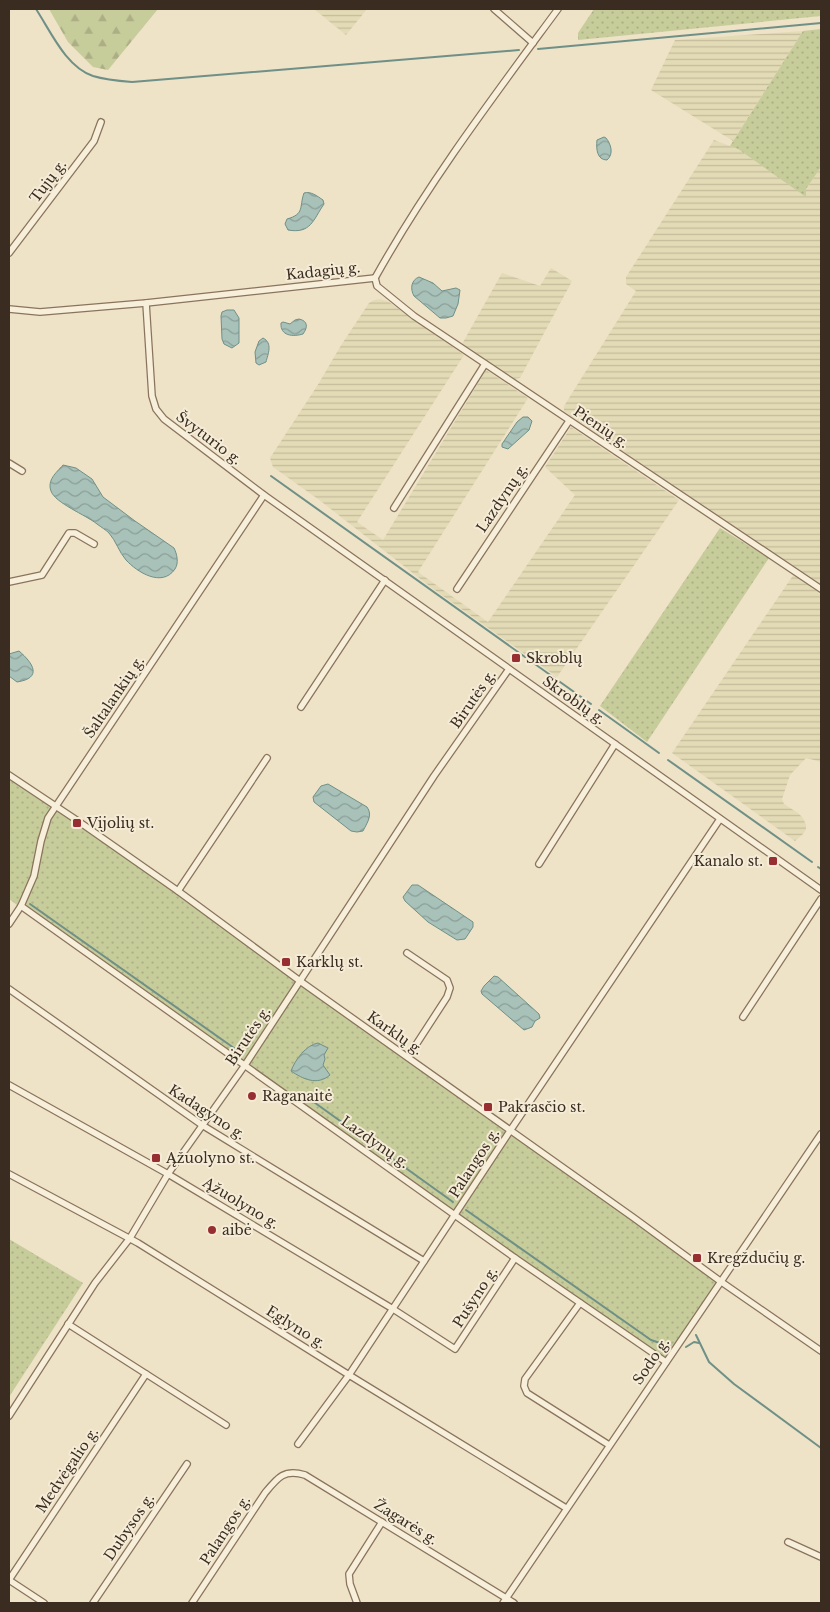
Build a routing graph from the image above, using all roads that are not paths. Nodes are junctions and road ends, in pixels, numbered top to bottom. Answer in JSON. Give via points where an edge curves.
{"nodes":[{"id":1,"x":494,"y":9,"type":"edge"},
{"id":2,"x":558,"y":9,"type":"edge"},
{"id":3,"x":533,"y":43,"type":"junction"},
{"id":4,"x":101,"y":122,"type":"dead end"},
{"id":5,"x":9,"y":253,"type":"edge"},
{"id":6,"x":375,"y":278,"type":"junction"},
{"id":7,"x":146,"y":302,"type":"junction"},
{"id":8,"x":9,"y":308,"type":"edge"},
{"id":9,"x":484,"y":364,"type":"junction"},
{"id":10,"x":569,"y":421,"type":"junction"},
{"id":11,"x":9,"y":463,"type":"edge"},
{"id":12,"x":22,"y":471,"type":"dead end"},
{"id":13,"x":264,"y":495,"type":"junction"},
{"id":14,"x":394,"y":508,"type":"dead end"},
{"id":15,"x":94,"y":544,"type":"dead end"},
{"id":16,"x":385,"y":580,"type":"junction"},
{"id":17,"x":9,"y":582,"type":"edge"},
{"id":18,"x":457,"y":589,"type":"dead end"},
{"id":19,"x":821,"y":589,"type":"edge"},
{"id":20,"x":509,"y":669,"type":"junction"},
{"id":21,"x":301,"y":706,"type":"dead end"},
{"id":22,"x":616,"y":744,"type":"junction"},
{"id":23,"x":267,"y":758,"type":"dead end"},
{"id":24,"x":9,"y":775,"type":"edge"},
{"id":25,"x":56,"y":806,"type":"junction"},
{"id":26,"x":720,"y":819,"type":"junction"},
{"id":27,"x":539,"y":864,"type":"dead end"},
{"id":28,"x":821,"y":890,"type":"edge"},
{"id":29,"x":178,"y":891,"type":"junction"},
{"id":30,"x":821,"y":899,"type":"edge"},
{"id":31,"x":21,"y":906,"type":"junction"},
{"id":32,"x":9,"y":924,"type":"edge"},
{"id":33,"x":407,"y":953,"type":"dead end"},
{"id":34,"x":300,"y":981,"type":"junction"},
{"id":35,"x":9,"y":989,"type":"edge"},
{"id":36,"x":743,"y":1017,"type":"dead end"},
{"id":37,"x":408,"y":1057,"type":"junction"},
{"id":38,"x":245,"y":1065,"type":"junction"},
{"id":39,"x":9,"y":1085,"type":"edge"},
{"id":40,"x":202,"y":1125,"type":"junction"},
{"id":41,"x":510,"y":1131,"type":"junction"},
{"id":42,"x":821,"y":1134,"type":"edge"},
{"id":43,"x":9,"y":1174,"type":"edge"},
{"id":44,"x":168,"y":1174,"type":"junction"},
{"id":45,"x":455,"y":1214,"type":"junction"},
{"id":46,"x":130,"y":1238,"type":"junction"},
{"id":47,"x":515,"y":1258,"type":"junction"},
{"id":48,"x":424,"y":1261,"type":"junction"},
{"id":49,"x":720,"y":1281,"type":"junction"},
{"id":50,"x":580,"y":1303,"type":"junction"},
{"id":51,"x":393,"y":1309,"type":"junction"},
{"id":52,"x":68,"y":1324,"type":"junction"},
{"id":53,"x":456,"y":1349,"type":"joint"},
{"id":54,"x":821,"y":1351,"type":"edge"},
{"id":55,"x":666,"y":1362,"type":"junction"},
{"id":56,"x":146,"y":1374,"type":"junction"},
{"id":57,"x":349,"y":1375,"type":"junction"},
{"id":58,"x":9,"y":1416,"type":"edge"},
{"id":59,"x":226,"y":1425,"type":"dead end"},
{"id":60,"x":298,"y":1444,"type":"dead end"},
{"id":61,"x":609,"y":1445,"type":"junction"},
{"id":62,"x":187,"y":1464,"type":"dead end"},
{"id":63,"x":282,"y":1474,"type":"joint"},
{"id":64,"x":566,"y":1508,"type":"junction"},
{"id":65,"x":382,"y":1522,"type":"junction"},
{"id":66,"x":788,"y":1542,"type":"dead end"},
{"id":67,"x":821,"y":1557,"type":"edge"},
{"id":68,"x":9,"y":1580,"type":"edge"},
{"id":69,"x":505,"y":1601,"type":"edge"},
{"id":70,"x":44,"y":1603,"type":"edge"},
{"id":71,"x":93,"y":1603,"type":"edge"},
{"id":72,"x":192,"y":1603,"type":"edge"},
{"id":73,"x":357,"y":1603,"type":"edge"},
{"id":74,"x":514,"y":1603,"type":"edge"}],
"edges":[{"from":1,"to":3,"type":"street"},
{"from":2,"to":3,"type":"street","name":"Kadagių g."},
{"from":3,"to":6,"type":"street","name":"Kadagių g.","via":[[471,126]]},
{"from":4,"to":5,"type":"street","name":"Tujų g.","via":[[94,141]]},
{"from":6,"to":7,"type":"street","name":"Kadagių g."},
{"from":6,"to":9,"type":"street","name":"Pienių g.","via":[[377,286],[414,316]]},
{"from":7,"to":8,"type":"street","name":"Kadagių g.","via":[[40,312]]},
{"from":7,"to":13,"type":"street","name":"Švyturio g.","via":[[152,396],[156,409],[164,419]]},
{"from":9,"to":10,"type":"street","name":"Pienių g."},
{"from":9,"to":14,"type":"street"},
{"from":10,"to":18,"type":"street","name":"Lazdynų g."},
{"from":10,"to":19,"type":"street","name":"Pienių g."},
{"from":11,"to":12,"type":"street"},
{"from":13,"to":16,"type":"street","name":"Skroblų g."},
{"from":13,"to":25,"type":"street","name":"Šaltalankių g."},
{"from":15,"to":17,"type":"street","via":[[75,533],[69,534],[42,575]]},
{"from":16,"to":20,"type":"street","name":"Skroblų g."},
{"from":16,"to":21,"type":"street"},
{"from":20,"to":22,"type":"street","name":"Skroblų g."},
{"from":20,"to":34,"type":"street","name":"Birutės g.","via":[[434,776]]},
{"from":22,"to":26,"type":"street","name":"Skroblų g."},
{"from":22,"to":27,"type":"street"},
{"from":23,"to":29,"type":"street"},
{"from":24,"to":25,"type":"street","name":"Karklų g."},
{"from":25,"to":29,"type":"street","name":"Karklų g."},
{"from":25,"to":31,"type":"street","name":"Šaltalankių g.","via":[[48,818],[34,876]]},
{"from":26,"to":28,"type":"street","name":"Skroblų g."},
{"from":26,"to":41,"type":"street","name":"Palangos g."},
{"from":29,"to":34,"type":"street","name":"Karklų g."},
{"from":30,"to":36,"type":"street"},
{"from":31,"to":32,"type":"street","name":"Šaltalankių g."},
{"from":31,"to":38,"type":"street","name":"Lazdynų g."},
{"from":33,"to":37,"type":"street","via":[[447,980],[450,988]]},
{"from":34,"to":37,"type":"street","name":"Karklų g."},
{"from":34,"to":38,"type":"street","name":"Birutės g."},
{"from":35,"to":40,"type":"street","name":"Kadagyno g."},
{"from":37,"to":41,"type":"street","name":"Karklų g."},
{"from":38,"to":40,"type":"street","name":"Birutės g."},
{"from":38,"to":45,"type":"street","name":"Lazdynų g."},
{"from":39,"to":44,"type":"street","name":"Ąžuolyno g."},
{"from":40,"to":44,"type":"street","name":"Birutės g."},
{"from":40,"to":48,"type":"street","name":"Kadagyno g."},
{"from":41,"to":45,"type":"street","name":"Palangos g."},
{"from":41,"to":49,"type":"street","name":"Karklų g."},
{"from":42,"to":49,"type":"street","name":"Sodo g."},
{"from":43,"to":46,"type":"street","name":"Eglyno g."},
{"from":44,"to":46,"type":"street","name":"Birutės g."},
{"from":44,"to":51,"type":"street","name":"Ąžuolyno g."},
{"from":45,"to":47,"type":"street","name":"Lazdynų g."},
{"from":45,"to":48,"type":"street","name":"Palangos g."},
{"from":46,"to":52,"type":"street","name":"Birutės g."},
{"from":46,"to":57,"type":"street","name":"Eglyno g."},
{"from":47,"to":50,"type":"street","name":"Lazdynų g."},
{"from":47,"to":53,"type":"street","name":"Pušyno g."},
{"from":48,"to":51,"type":"street","name":"Palangos g."},
{"from":49,"to":54,"type":"street"},
{"from":49,"to":55,"type":"street","name":"Sodo g."},
{"from":50,"to":55,"type":"street","name":"Lazdynų g."},
{"from":50,"to":61,"type":"street","via":[[525,1379],[524,1386],[527,1393]]},
{"from":51,"to":53,"type":"street","name":"Ąžuolyno g."},
{"from":51,"to":57,"type":"street","name":"Palangos g."},
{"from":52,"to":56,"type":"street"},
{"from":52,"to":58,"type":"street","name":"Birutės g."},
{"from":55,"to":61,"type":"street","name":"Sodo g."},
{"from":56,"to":59,"type":"street"},
{"from":56,"to":68,"type":"street","name":"Medvėgalio g."},
{"from":57,"to":60,"type":"street","name":"Palangos g."},
{"from":57,"to":64,"type":"street","name":"Eglyno g."},
{"from":61,"to":64,"type":"street","name":"Sodo g."},
{"from":62,"to":71,"type":"street","name":"Dubysos g."},
{"from":63,"to":65,"type":"street","name":"Žagarės g.","via":[[305,1475]]},
{"from":63,"to":72,"type":"street","name":"Palangos g.","via":[[264,1493]]},
{"from":64,"to":69,"type":"street","name":"Sodo g."},
{"from":65,"to":69,"type":"street","name":"Žagarės g."},
{"from":65,"to":73,"type":"street","via":[[349,1574]]},
{"from":66,"to":67,"type":"street"},
{"from":68,"to":70,"type":"street"},
{"from":69,"to":74,"type":"street","name":"Žagarės g."}]}
